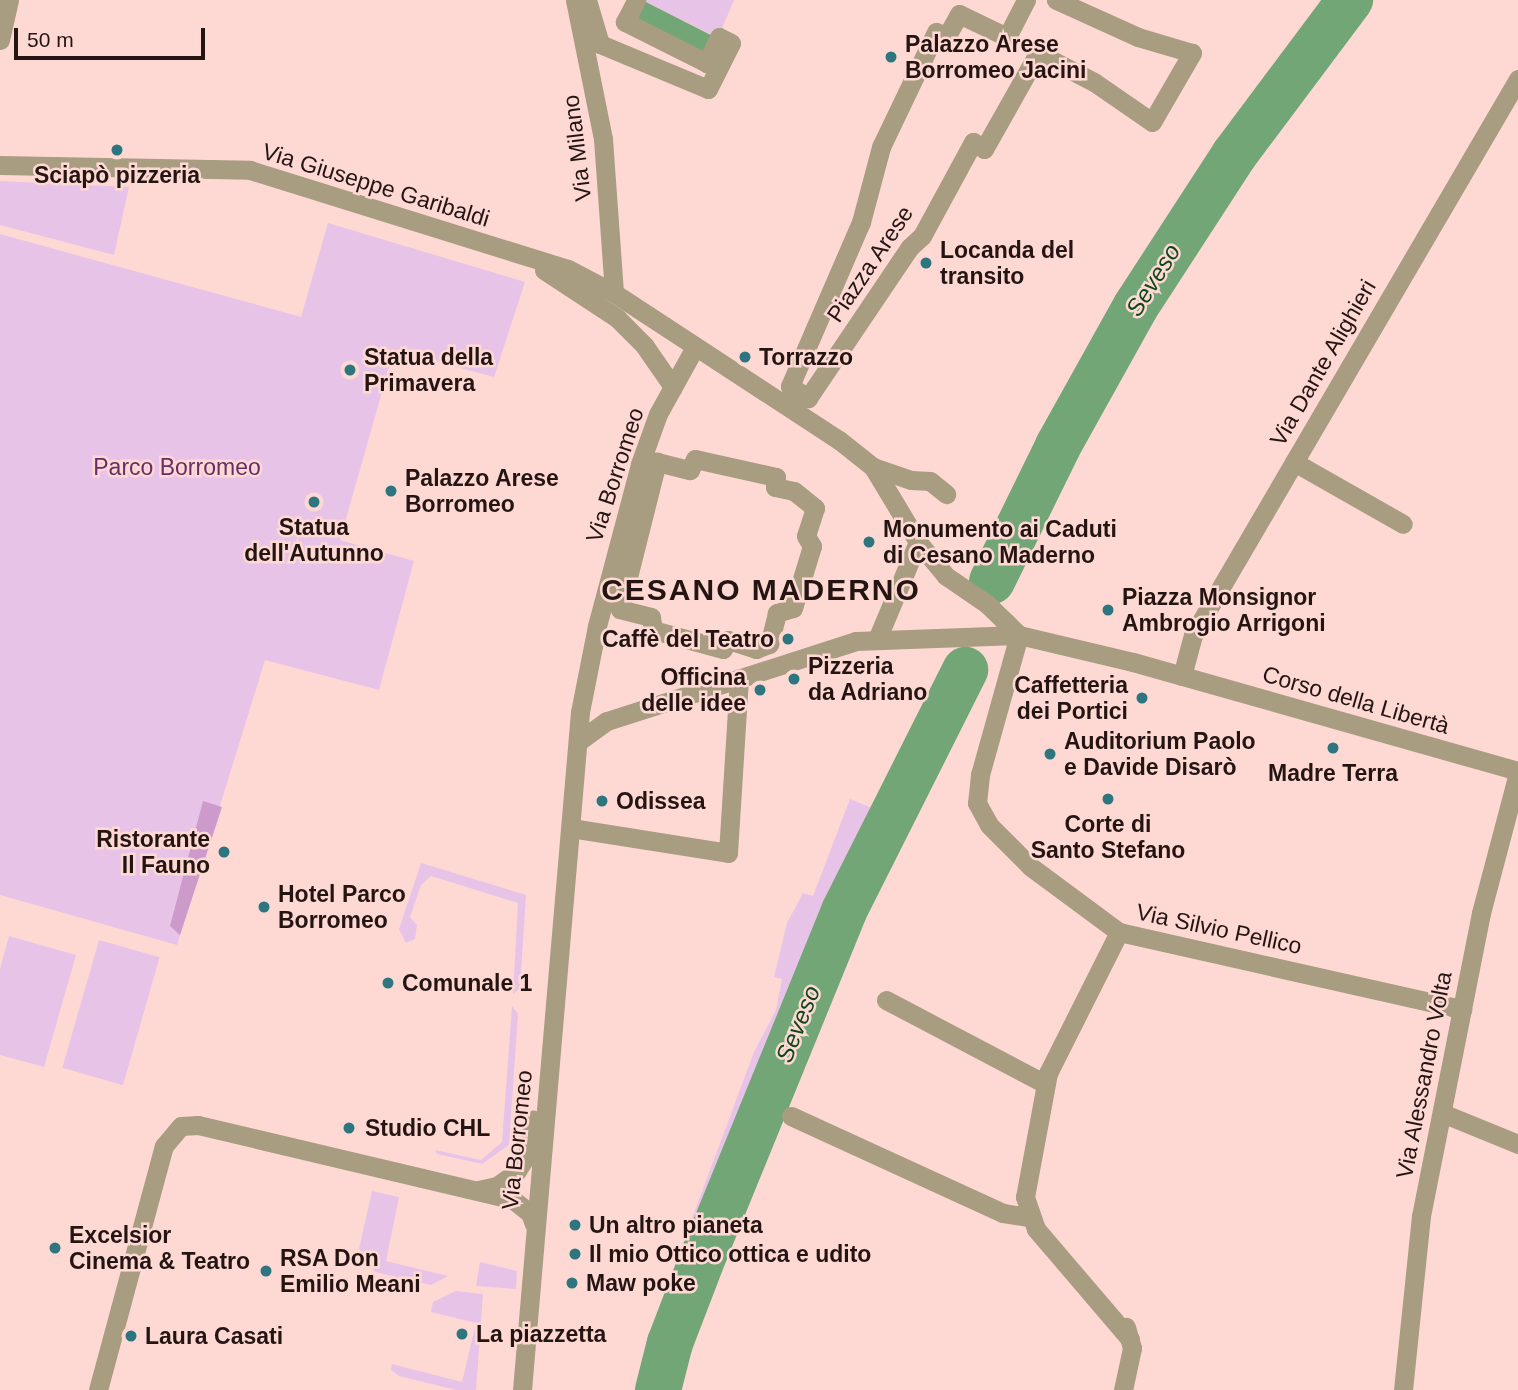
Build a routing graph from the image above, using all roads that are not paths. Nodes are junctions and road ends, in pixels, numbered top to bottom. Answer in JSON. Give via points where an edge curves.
{"nodes":[{"id":1,"x":9,"y":0,"type":"edge"},
{"id":2,"x":575,"y":0,"type":"edge"},
{"id":3,"x":587,"y":0,"type":"edge"},
{"id":4,"x":636,"y":0,"type":"edge"},
{"id":5,"x":1026,"y":0,"type":"edge"},
{"id":6,"x":1056,"y":0,"type":"edge"},
{"id":7,"x":0,"y":40,"type":"edge"},
{"id":8,"x":1518,"y":79,"type":"edge"},
{"id":9,"x":0,"y":165,"type":"edge"},
{"id":10,"x":525,"y":258,"type":"junction"},
{"id":11,"x":614,"y":293,"type":"junction"},
{"id":12,"x":695,"y":347,"type":"junction"},
{"id":13,"x":673,"y":387,"type":"junction"},
{"id":14,"x":657,"y":462,"type":"joint"},
{"id":15,"x":1294,"y":462,"type":"junction"},
{"id":16,"x":873,"y":467,"type":"junction"},
{"id":17,"x":946,"y":494,"type":"dead end"},
{"id":18,"x":1403,"y":524,"type":"dead end"},
{"id":19,"x":918,"y":542,"type":"junction"},
{"id":20,"x":1018,"y":635,"type":"junction"},
{"id":21,"x":878,"y":637,"type":"junction"},
{"id":22,"x":1182,"y":676,"type":"junction"},
{"id":23,"x":739,"y":678,"type":"junction"},
{"id":24,"x":581,"y":706,"type":"junction"},
{"id":25,"x":610,"y":720,"type":"junction"},
{"id":26,"x":579,"y":741,"type":"junction"},
{"id":27,"x":1518,"y":772,"type":"edge"},
{"id":28,"x":570,"y":828,"type":"junction"},
{"id":29,"x":561,"y":895,"type":"junction"},
{"id":30,"x":1119,"y":932,"type":"junction"},
{"id":31,"x":886,"y":1000,"type":"dead end"},
{"id":32,"x":1462,"y":1009,"type":"junction"},
{"id":33,"x":1045,"y":1084,"type":"junction"},
{"id":34,"x":1442,"y":1113,"type":"junction"},
{"id":35,"x":791,"y":1116,"type":"dead end"},
{"id":36,"x":1518,"y":1144,"type":"edge"},
{"id":37,"x":469,"y":1188,"type":"junction"},
{"id":38,"x":1029,"y":1217,"type":"junction"},
{"id":39,"x":534,"y":1224,"type":"junction"},
{"id":40,"x":98,"y":1390,"type":"edge"},
{"id":41,"x":522,"y":1390,"type":"edge"},
{"id":42,"x":1123,"y":1390,"type":"edge"},
{"id":43,"x":1403,"y":1390,"type":"edge"}],
"edges":[{"from":1,"to":7,"type":"street"},
{"from":2,"to":11,"type":"street","name":"Via Milano","via":[[603,139]]},
{"from":3,"to":4,"type":"street","via":[[600,44],[708,89],[731,43],[719,37],[707,63],[625,22]]},
{"from":5,"to":6,"type":"street","name":"Piazza Arese","via":[[1007,37],[959,14],[946,37],[936,32],[881,147],[861,222],[790,386],[808,398],[909,248],[922,236],[973,142],[984,149],[1038,53],[1094,82],[1152,122],[1192,53],[1138,37]]},
{"from":8,"to":15,"type":"street","name":"Via Dante Alighieri"},
{"from":9,"to":10,"type":"street","name":"Via Giuseppe Garibaldi","via":[[250,170]]},
{"from":10,"to":11,"type":"street","name":"Via Giuseppe Garibaldi","via":[[568,269]]},
{"from":10,"to":13,"type":"street","name":"Via Giuseppe Garibaldi","via":[[617,318],[644,345]]},
{"from":11,"to":12,"type":"street","name":"Via Giuseppe Garibaldi"},
{"from":12,"to":13,"type":"street","name":"Via Borromeo"},
{"from":12,"to":16,"type":"street","name":"Via Giuseppe Garibaldi"},
{"from":13,"to":24,"type":"street","name":"Via Borromeo","via":[[640,464]]},
{"from":14,"to":14,"type":"street","via":[[620,609],[651,617],[653,630],[723,649],[728,640],[756,649],[769,645],[777,613],[793,608],[812,546],[806,536],[815,508],[794,491],[775,488],[775,477],[695,459],[690,470]]},
{"from":15,"to":18,"type":"street"},
{"from":15,"to":22,"type":"street","name":"Via Dante Alighieri","via":[[1193,635]]},
{"from":16,"to":17,"type":"street","via":[[911,480],[930,481]]},
{"from":16,"to":19,"type":"street"},
{"from":19,"to":20,"type":"street","via":[[946,576],[987,604]]},
{"from":19,"to":21,"type":"street"},
{"from":20,"to":21,"type":"street","via":[[998,639]]},
{"from":20,"to":22,"type":"street"},
{"from":20,"to":30,"type":"street","name":"Via Silvio Pellico","via":[[980,775],[980,812],[1031,867]]},
{"from":21,"to":23,"type":"street"},
{"from":22,"to":27,"type":"street","name":"Corso della Libertà"},
{"from":23,"to":25,"type":"street"},
{"from":23,"to":28,"type":"street","via":[[728,853]]},
{"from":24,"to":25,"type":"street"},
{"from":24,"to":26,"type":"street","name":"Via Borromeo"},
{"from":25,"to":26,"type":"street"},
{"from":26,"to":28,"type":"street","name":"Via Borromeo"},
{"from":27,"to":32,"type":"street","name":"Via Alessandro Volta"},
{"from":28,"to":29,"type":"street","name":"Via Borromeo"},
{"from":29,"to":37,"type":"street","name":"Via Borromeo","via":[[546,946],[527,1155],[509,1178],[488,1189]]},
{"from":29,"to":39,"type":"street","name":"Via Borromeo"},
{"from":30,"to":32,"type":"street","name":"Via Silvio Pellico"},
{"from":30,"to":33,"type":"street"},
{"from":31,"to":33,"type":"street"},
{"from":32,"to":34,"type":"street","name":"Via Alessandro Volta"},
{"from":33,"to":38,"type":"street","via":[[1026,1182]]},
{"from":34,"to":36,"type":"street"},
{"from":34,"to":43,"type":"street","name":"Via Alessandro Volta","via":[[1412,1270]]},
{"from":35,"to":38,"type":"street","via":[[1003,1213]]},
{"from":37,"to":39,"type":"street","via":[[512,1199],[530,1213]]},
{"from":37,"to":40,"type":"street","via":[[198,1125],[177,1127],[164,1146]]},
{"from":38,"to":42,"type":"street","via":[[1079,1277],[1115,1307],[1130,1339]]},
{"from":39,"to":41,"type":"street","name":"Via Borromeo"}]}
